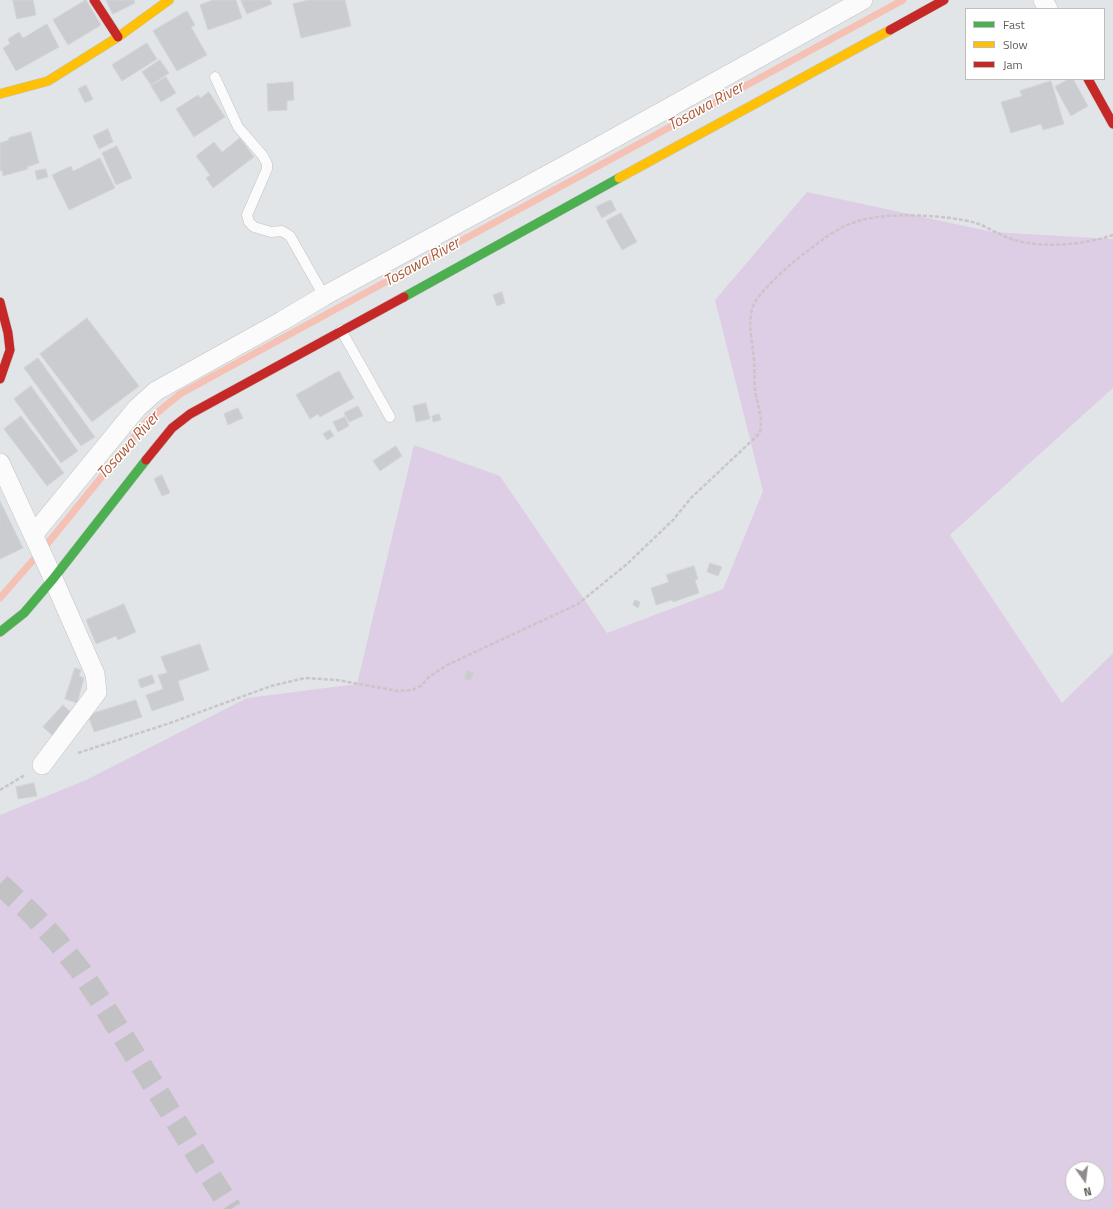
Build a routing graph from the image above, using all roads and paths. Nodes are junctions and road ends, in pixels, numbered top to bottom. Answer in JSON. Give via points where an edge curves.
{"nodes":[{"id":1,"x":94,"y":0,"type":"edge"},
{"id":2,"x":169,"y":0,"type":"edge"},
{"id":3,"x":863,"y":0,"type":"edge"},
{"id":4,"x":944,"y":0,"type":"edge"},
{"id":5,"x":118,"y":37,"type":"junction"},
{"id":6,"x":215,"y":77,"type":"dead end"},
{"id":7,"x":1089,"y":80,"type":"edge"},
{"id":8,"x":0,"y":94,"type":"edge"},
{"id":9,"x":1113,"y":124,"type":"edge"},
{"id":10,"x":1113,"y":235,"type":"edge"},
{"id":11,"x":324,"y":296,"type":"junction"},
{"id":12,"x":0,"y":302,"type":"edge"},
{"id":13,"x":3,"y":324,"type":"edge"},
{"id":14,"x":341,"y":330,"type":"junction"},
{"id":15,"x":0,"y":379,"type":"edge"},
{"id":16,"x":390,"y":417,"type":"dead end"},
{"id":17,"x":0,"y":463,"type":"edge"},
{"id":18,"x":34,"y":537,"type":"junction"},
{"id":19,"x":51,"y":573,"type":"junction"},
{"id":20,"x":0,"y":632,"type":"edge"},
{"id":21,"x":72,"y":755,"type":"dead end"},
{"id":22,"x":42,"y":765,"type":"joint"},
{"id":23,"x":0,"y":790,"type":"edge"}],
"edges":[{"from":1,"to":5,"type":"street"},
{"from":2,"to":5,"type":"street"},
{"from":3,"to":11,"type":"street"},
{"from":4,"to":14,"type":"street"},
{"from":5,"to":8,"type":"street","via":[[48,81]]},
{"from":6,"to":11,"type":"lane","via":[[238,127],[267,164],[247,215],[249,222],[254,227],[271,232],[282,231],[290,236]]},
{"from":7,"to":9,"type":"street"},
{"from":10,"to":21,"type":"path","via":[[1081,243],[1040,244],[1012,239],[963,220],[894,215],[861,220],[834,231],[799,257],[768,286],[754,304],[750,324],[755,390],[762,422],[760,433],[691,498],[668,526],[578,604],[447,665],[412,690],[398,691],[337,680],[305,678],[271,686]]},
{"from":11,"to":18,"type":"street","via":[[156,391],[136,408]]},
{"from":12,"to":13,"type":"street"},
{"from":13,"to":15,"type":"street","via":[[10,350]]},
{"from":14,"to":16,"type":"lane"},
{"from":14,"to":19,"type":"street","via":[[190,414],[172,428]]},
{"from":17,"to":18,"type":"street"},
{"from":18,"to":19,"type":"street"},
{"from":19,"to":20,"type":"street","via":[[24,613]]},
{"from":19,"to":22,"type":"street","via":[[95,674],[97,692]]},
{"from":22,"to":23,"type":"path"}]}
